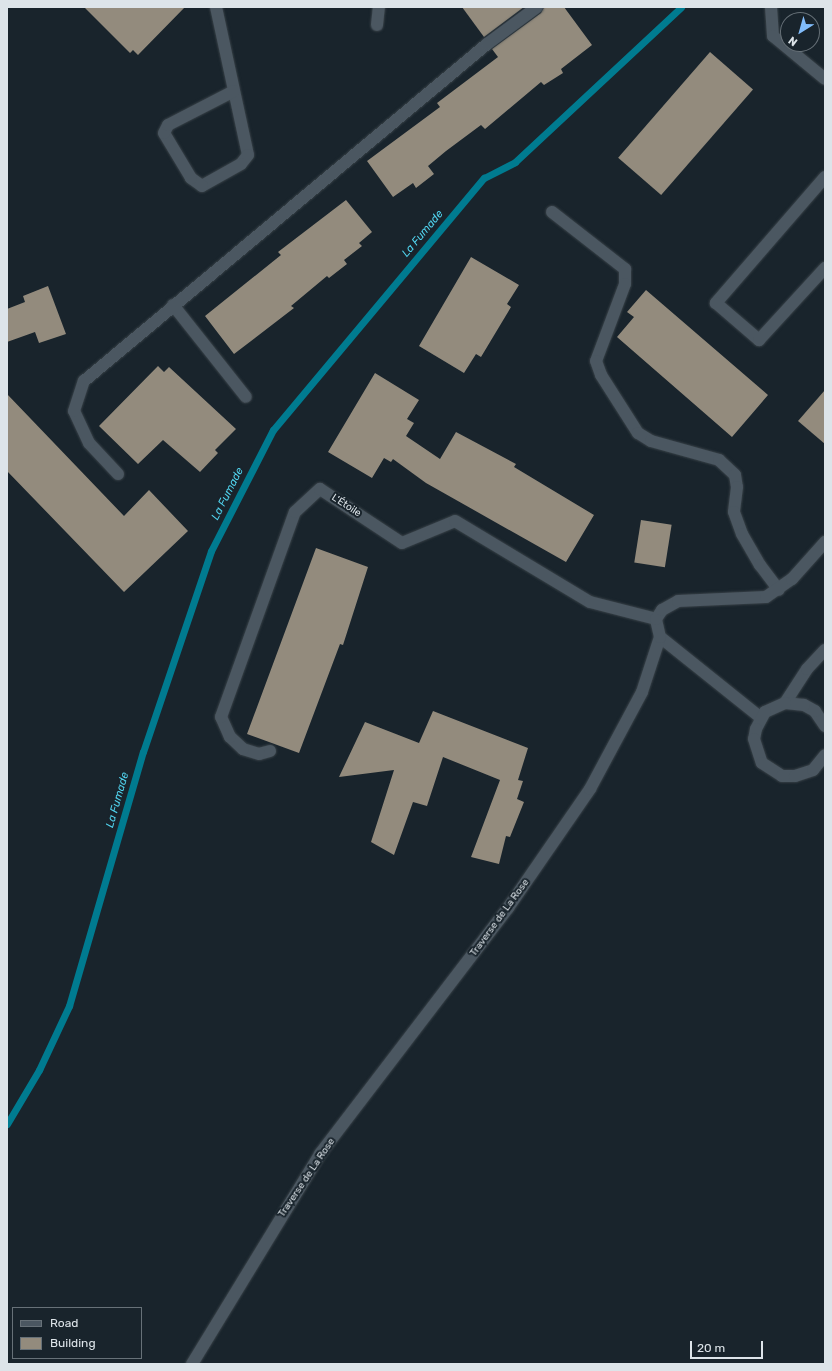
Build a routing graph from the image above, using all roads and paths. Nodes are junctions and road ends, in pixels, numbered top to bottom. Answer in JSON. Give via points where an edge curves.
{"nodes":[{"id":1,"x":216,"y":7,"type":"edge"},
{"id":2,"x":379,"y":7,"type":"edge"},
{"id":3,"x":537,"y":7,"type":"edge"},
{"id":4,"x":771,"y":7,"type":"edge"},
{"id":5,"x":377,"y":25,"type":"dead end"},
{"id":6,"x":825,"y":79,"type":"edge"},
{"id":7,"x":234,"y":91,"type":"junction"},
{"id":8,"x":825,"y":177,"type":"edge"},
{"id":9,"x":552,"y":212,"type":"dead end"},
{"id":10,"x":824,"y":273,"type":"edge"},
{"id":11,"x":173,"y":305,"type":"junction"},
{"id":12,"x":246,"y":397,"type":"dead end"},
{"id":13,"x":118,"y":474,"type":"dead end"},
{"id":14,"x":825,"y":542,"type":"edge"},
{"id":15,"x":779,"y":590,"type":"junction"},
{"id":16,"x":656,"y":618,"type":"junction"},
{"id":17,"x":660,"y":637,"type":"junction"},
{"id":18,"x":825,"y":650,"type":"edge"},
{"id":19,"x":785,"y":703,"type":"junction"},
{"id":20,"x":761,"y":718,"type":"junction"},
{"id":21,"x":824,"y":721,"type":"edge"},
{"id":22,"x":270,"y":751,"type":"dead end"},
{"id":23,"x":825,"y":755,"type":"edge"},
{"id":24,"x":192,"y":1364,"type":"edge"}],
"edges":[{"from":1,"to":7,"type":"street"},
{"from":2,"to":5,"type":"street"},
{"from":3,"to":11,"type":"street","via":[[487,44],[343,167]]},
{"from":4,"to":6,"type":"street","via":[[773,36]]},
{"from":7,"to":7,"type":"street","via":[[168,125],[164,132],[191,178],[202,186],[241,164],[248,155]]},
{"from":8,"to":10,"type":"street","via":[[716,303],[759,340]]},
{"from":9,"to":15,"type":"street","via":[[625,269],[625,284],[596,361],[601,376],[638,433],[651,441],[719,460],[735,475],[734,512],[742,534],[760,565]]},
{"from":11,"to":12,"type":"street"},
{"from":11,"to":13,"type":"street","via":[[84,381],[74,411],[89,443]]},
{"from":14,"to":15,"type":"street"},
{"from":15,"to":16,"type":"street","via":[[766,597],[678,602],[662,610]]},
{"from":16,"to":17,"type":"street"},
{"from":16,"to":22,"type":"street","name":"L'Étoile","via":[[590,602],[455,521],[402,543],[320,489],[295,512],[221,717],[230,737],[243,749],[259,754]]},
{"from":17,"to":20,"type":"street"},
{"from":17,"to":24,"type":"street","name":"Traverse de La Rose","via":[[642,692],[590,789],[508,908],[320,1154]]},
{"from":18,"to":19,"type":"street","via":[[807,669]]},
{"from":19,"to":20,"type":"street","via":[[772,708]]},
{"from":19,"to":21,"type":"street","via":[[804,705]]},
{"from":20,"to":23,"type":"street","via":[[754,739],[756,752],[770,770],[782,776],[801,775],[813,770]]}]}
